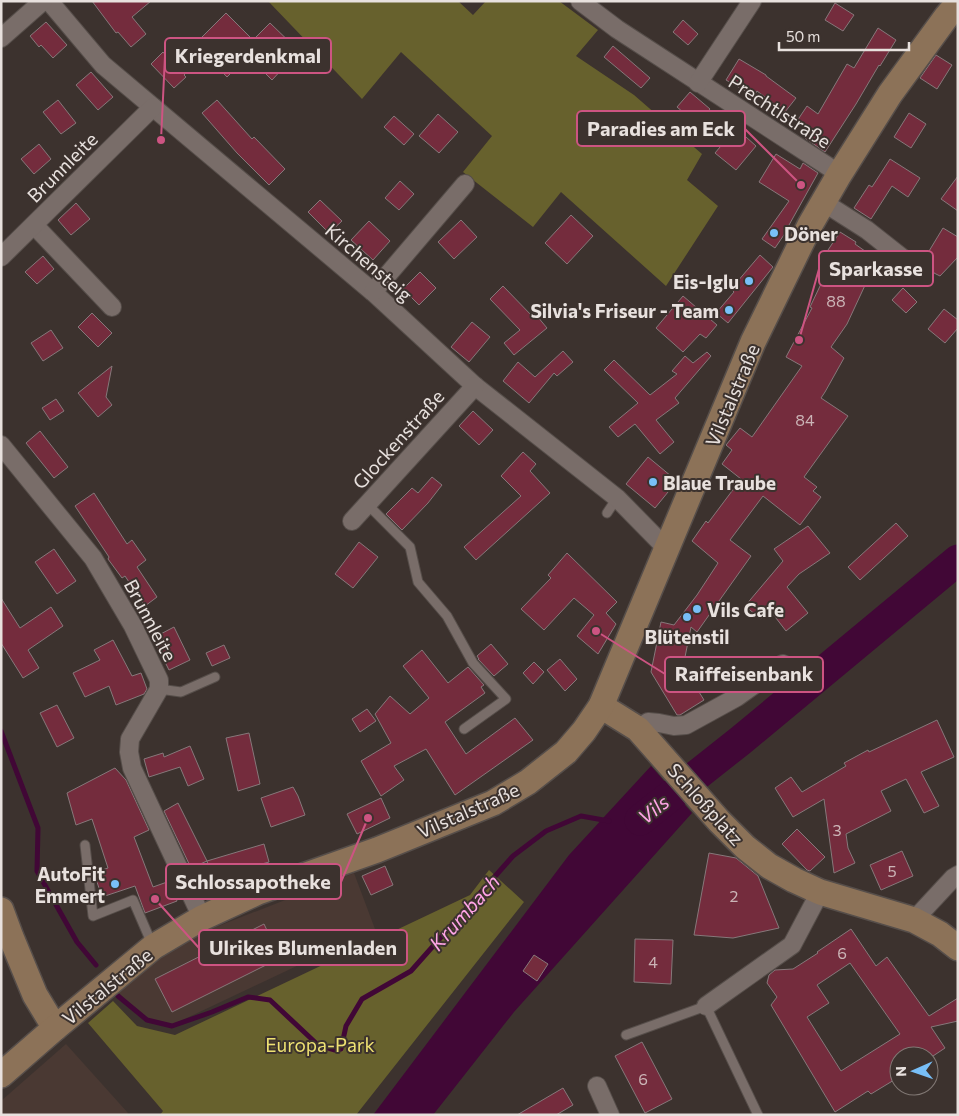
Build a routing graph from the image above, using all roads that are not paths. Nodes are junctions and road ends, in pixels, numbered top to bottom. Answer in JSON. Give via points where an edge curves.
{"nodes":[{"id":1,"x":43,"y":1,"type":"edge"},
{"id":2,"x":49,"y":1,"type":"edge"},
{"id":3,"x":580,"y":1,"type":"edge"},
{"id":4,"x":752,"y":1,"type":"edge"},
{"id":5,"x":952,"y":13,"type":"edge"},
{"id":6,"x":1,"y":38,"type":"edge"},
{"id":7,"x":698,"y":83,"type":"junction"},
{"id":8,"x":153,"y":107,"type":"junction"},
{"id":9,"x":839,"y":175,"type":"junction"},
{"id":10,"x":466,"y":184,"type":"dead end"},
{"id":11,"x":824,"y":202,"type":"junction"},
{"id":12,"x":34,"y":224,"type":"junction"},
{"id":13,"x":1,"y":257,"type":"edge"},
{"id":14,"x":924,"y":275,"type":"dead end"},
{"id":15,"x":373,"y":292,"type":"junction"},
{"id":16,"x":112,"y":307,"type":"dead end"},
{"id":17,"x":474,"y":386,"type":"junction"},
{"id":18,"x":1,"y":445,"type":"edge"},
{"id":19,"x":367,"y":504,"type":"junction"},
{"id":20,"x":352,"y":521,"type":"dead end"},
{"id":21,"x":666,"y":548,"type":"junction"},
{"id":22,"x":783,"y":664,"type":"dead end"},
{"id":23,"x":215,"y":677,"type":"dead end"},
{"id":24,"x":159,"y":688,"type":"junction"},
{"id":25,"x":601,"y":706,"type":"junction"},
{"id":26,"x":464,"y":729,"type":"dead end"},
{"id":27,"x":644,"y":735,"type":"junction"},
{"id":28,"x":85,"y":845,"type":"dead end"},
{"id":29,"x":958,"y":875,"type":"edge"},
{"id":30,"x":820,"y":892,"type":"junction"},
{"id":31,"x":1,"y":910,"type":"edge"},
{"id":32,"x":202,"y":918,"type":"junction"},
{"id":33,"x":914,"y":920,"type":"junction"},
{"id":34,"x":6,"y":939,"type":"edge"},
{"id":35,"x":153,"y":947,"type":"junction"},
{"id":36,"x":958,"y":948,"type":"edge"},
{"id":37,"x":706,"y":1006,"type":"junction"},
{"id":38,"x":55,"y":1028,"type":"junction"},
{"id":39,"x":626,"y":1035,"type":"dead end"},
{"id":40,"x":1,"y":1075,"type":"edge"},
{"id":41,"x":597,"y":1086,"type":"dead end"},
{"id":42,"x":610,"y":1115,"type":"edge"},
{"id":43,"x":758,"y":1115,"type":"edge"}],
"edges":[{"from":1,"to":6,"type":"street"},
{"from":2,"to":8,"type":"street","name":"Kirchensteig","via":[[103,65]]},
{"from":3,"to":7,"type":"street","name":"Prechtlstraße"},
{"from":4,"to":7,"type":"street","name":"Prechtlstraße"},
{"from":5,"to":9,"type":"main road","name":"Vilstalstraße","via":[[890,94]]},
{"from":7,"to":9,"type":"street","name":"Prechtlstraße"},
{"from":8,"to":12,"type":"street","name":"Brunnleite"},
{"from":8,"to":15,"type":"street","name":"Kirchensteig"},
{"from":9,"to":11,"type":"main road","name":"Vilstalstraße"},
{"from":10,"to":15,"type":"street"},
{"from":11,"to":14,"type":"street","via":[[867,230]]},
{"from":11,"to":21,"type":"main road","name":"Vilstalstraße","via":[[753,342]]},
{"from":12,"to":13,"type":"street","name":"Brunnleite"},
{"from":12,"to":16,"type":"street"},
{"from":15,"to":17,"type":"street","name":"Kirchensteig"},
{"from":17,"to":19,"type":"street","name":"Glockenstraße"},
{"from":17,"to":21,"type":"street","name":"Kirchensteig","via":[[612,506]]},
{"from":18,"to":24,"type":"street","name":"Brunnleite","via":[[93,558],[133,626]]},
{"from":19,"to":20,"type":"street","name":"Glockenstraße"},
{"from":19,"to":26,"type":"lane","via":[[410,547],[418,582],[447,616],[473,663],[506,699]]},
{"from":21,"to":25,"type":"main road","name":"Vilstalstraße"},
{"from":22,"to":27,"type":"street","via":[[737,697],[686,725],[648,722]]},
{"from":23,"to":24,"type":"lane","via":[[181,692]]},
{"from":24,"to":32,"type":"street","name":"Brunnleite","via":[[130,739],[129,752],[132,768]]},
{"from":25,"to":27,"type":"main road","name":"Schloßplatz"},
{"from":25,"to":32,"type":"main road","name":"Vilstalstraße","via":[[566,752],[528,782],[493,803],[377,850],[258,892]]},
{"from":27,"to":30,"type":"main road","name":"Schloßplatz","via":[[746,847],[769,866]]},
{"from":28,"to":35,"type":"lane","via":[[93,916],[133,900]]},
{"from":29,"to":33,"type":"street"},
{"from":30,"to":33,"type":"main road","name":"Schloßplatz"},
{"from":30,"to":37,"type":"street","via":[[792,945]]},
{"from":31,"to":34,"type":"main road"},
{"from":32,"to":35,"type":"main road","name":"Vilstalstraße"},
{"from":33,"to":36,"type":"main road","name":"Schloßplatz"},
{"from":34,"to":38,"type":"main road"},
{"from":35,"to":38,"type":"main road","name":"Vilstalstraße"},
{"from":37,"to":39,"type":"lane"},
{"from":37,"to":43,"type":"lane"},
{"from":38,"to":40,"type":"main road","name":"Vilstalstraße"},
{"from":41,"to":42,"type":"street"}]}
